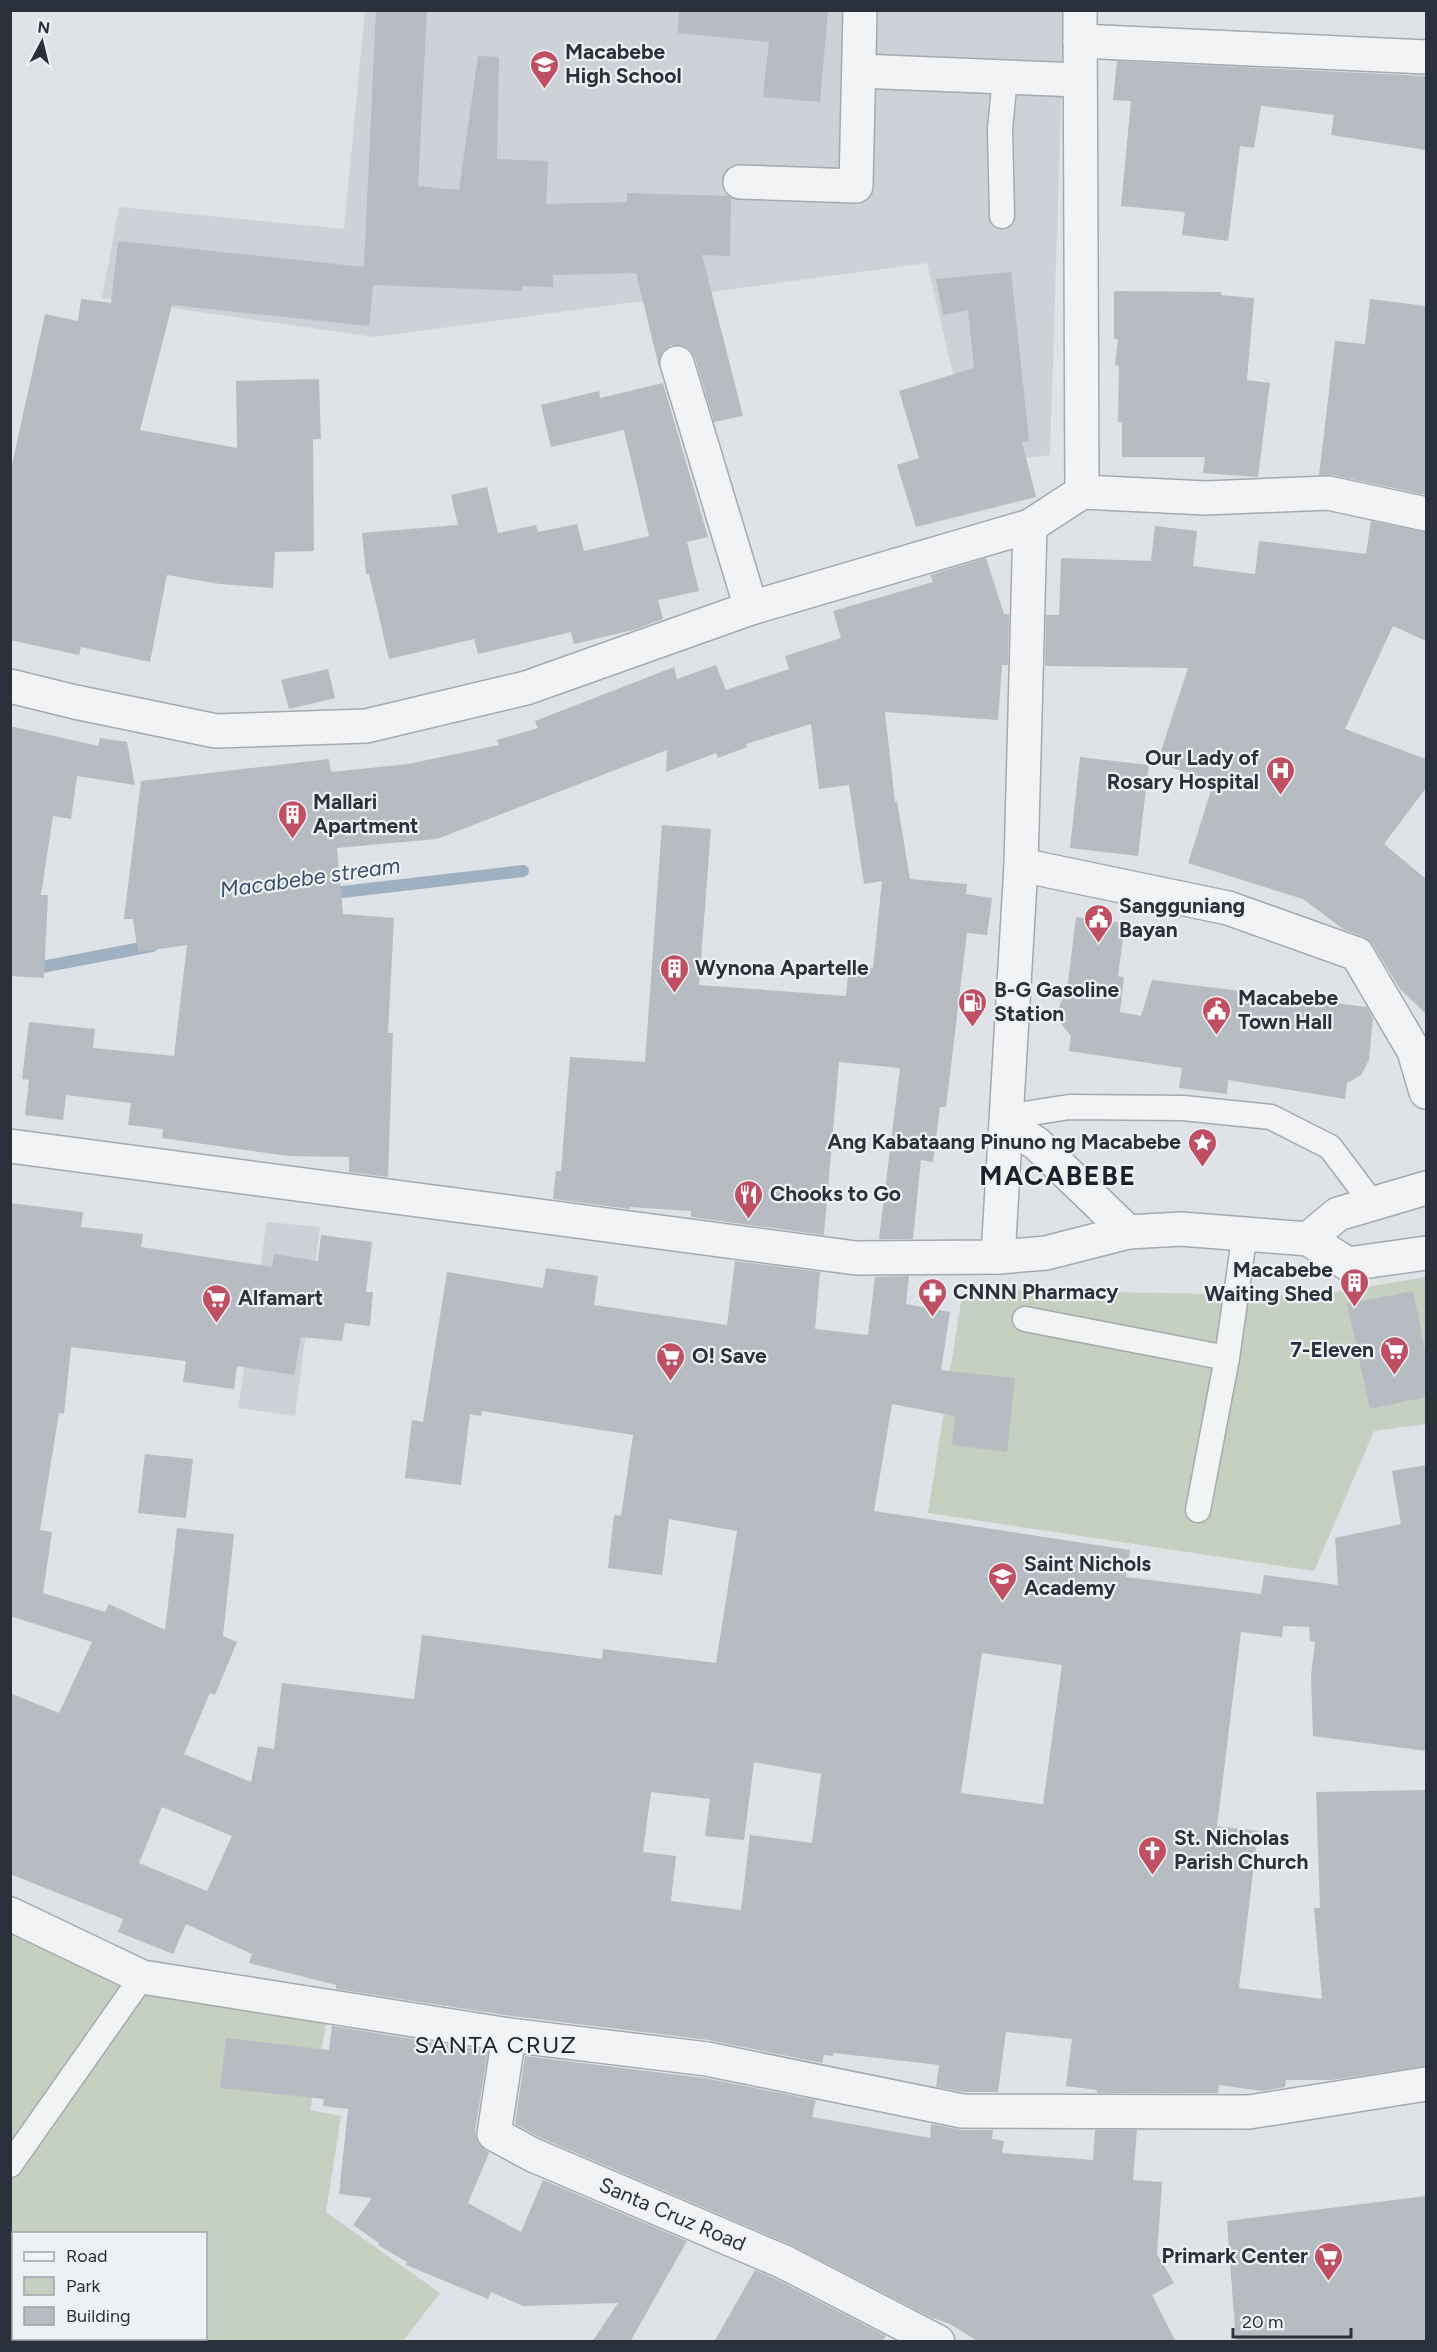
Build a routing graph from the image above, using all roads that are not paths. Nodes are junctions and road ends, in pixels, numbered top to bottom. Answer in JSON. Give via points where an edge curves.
{"nodes":[{"id":1,"x":860,"y":10,"type":"edge"},
{"id":2,"x":1080,"y":26,"type":"edge"},
{"id":3,"x":1426,"y":57,"type":"edge"},
{"id":4,"x":859,"y":71,"type":"junction"},
{"id":5,"x":1005,"y":77,"type":"junction"},
{"id":6,"x":1079,"y":80,"type":"junction"},
{"id":7,"x":740,"y":182,"type":"dead end"},
{"id":8,"x":1002,"y":216,"type":"dead end"},
{"id":9,"x":677,"y":363,"type":"dead end"},
{"id":10,"x":1082,"y":492,"type":"junction"},
{"id":11,"x":1426,"y":514,"type":"edge"},
{"id":12,"x":1030,"y":526,"type":"junction"},
{"id":13,"x":751,"y":608,"type":"junction"},
{"id":14,"x":10,"y":686,"type":"edge"},
{"id":15,"x":1021,"y":866,"type":"junction"},
{"id":16,"x":1426,"y":1092,"type":"edge"},
{"id":17,"x":1006,"y":1120,"type":"junction"},
{"id":18,"x":10,"y":1146,"type":"edge"},
{"id":19,"x":1426,"y":1188,"type":"edge"},
{"id":20,"x":1373,"y":1204,"type":"junction"},
{"id":21,"x":1128,"y":1232,"type":"junction"},
{"id":22,"x":1245,"y":1232,"type":"junction"},
{"id":23,"x":1308,"y":1239,"type":"junction"},
{"id":24,"x":1426,"y":1253,"type":"edge"},
{"id":25,"x":998,"y":1257,"type":"junction"},
{"id":26,"x":1025,"y":1319,"type":"dead end"},
{"id":27,"x":1227,"y":1358,"type":"junction"},
{"id":28,"x":1198,"y":1510,"type":"dead end"},
{"id":29,"x":10,"y":1914,"type":"edge"},
{"id":30,"x":142,"y":1977,"type":"junction"},
{"id":31,"x":510,"y":2035,"type":"junction"},
{"id":32,"x":1426,"y":2084,"type":"edge"},
{"id":33,"x":10,"y":2164,"type":"edge"},
{"id":34,"x":938,"y":2342,"type":"edge"}],
"edges":[{"from":1,"to":4,"type":"street"},
{"from":2,"to":3,"type":"street"},
{"from":2,"to":6,"type":"street"},
{"from":4,"to":5,"type":"street"},
{"from":4,"to":7,"type":"street","via":[[856,186]]},
{"from":5,"to":6,"type":"street"},
{"from":5,"to":8,"type":"lane","via":[[1000,129]]},
{"from":6,"to":10,"type":"street"},
{"from":9,"to":13,"type":"street"},
{"from":10,"to":11,"type":"street","via":[[1206,498],[1328,493]]},
{"from":10,"to":12,"type":"street"},
{"from":12,"to":13,"type":"street"},
{"from":12,"to":15,"type":"street"},
{"from":13,"to":14,"type":"street","via":[[526,688],[366,726],[216,731]]},
{"from":15,"to":16,"type":"street","via":[[1228,908],[1357,954],[1414,1051]]},
{"from":15,"to":17,"type":"street"},
{"from":17,"to":20,"type":"lane","via":[[1080,1107],[1183,1108],[1271,1117],[1330,1147]]},
{"from":17,"to":21,"type":"street","via":[[1037,1144]]},
{"from":17,"to":25,"type":"street"},
{"from":18,"to":25,"type":"street","via":[[856,1258]]},
{"from":19,"to":20,"type":"street"},
{"from":20,"to":23,"type":"street","via":[[1338,1214]]},
{"from":21,"to":22,"type":"street"},
{"from":21,"to":25,"type":"street","via":[[1046,1252]]},
{"from":22,"to":23,"type":"street"},
{"from":22,"to":27,"type":"lane"},
{"from":23,"to":24,"type":"street","via":[[1348,1264]]},
{"from":26,"to":27,"type":"lane"},
{"from":27,"to":28,"type":"lane"},
{"from":29,"to":30,"type":"street"},
{"from":30,"to":31,"type":"street"},
{"from":30,"to":33,"type":"lane"},
{"from":31,"to":32,"type":"street","via":[[707,2059],[962,2111],[1249,2112]]},
{"from":31,"to":34,"type":"street","name":"Santa Cruz Road","via":[[494,2134],[533,2155],[784,2262]]}]}
